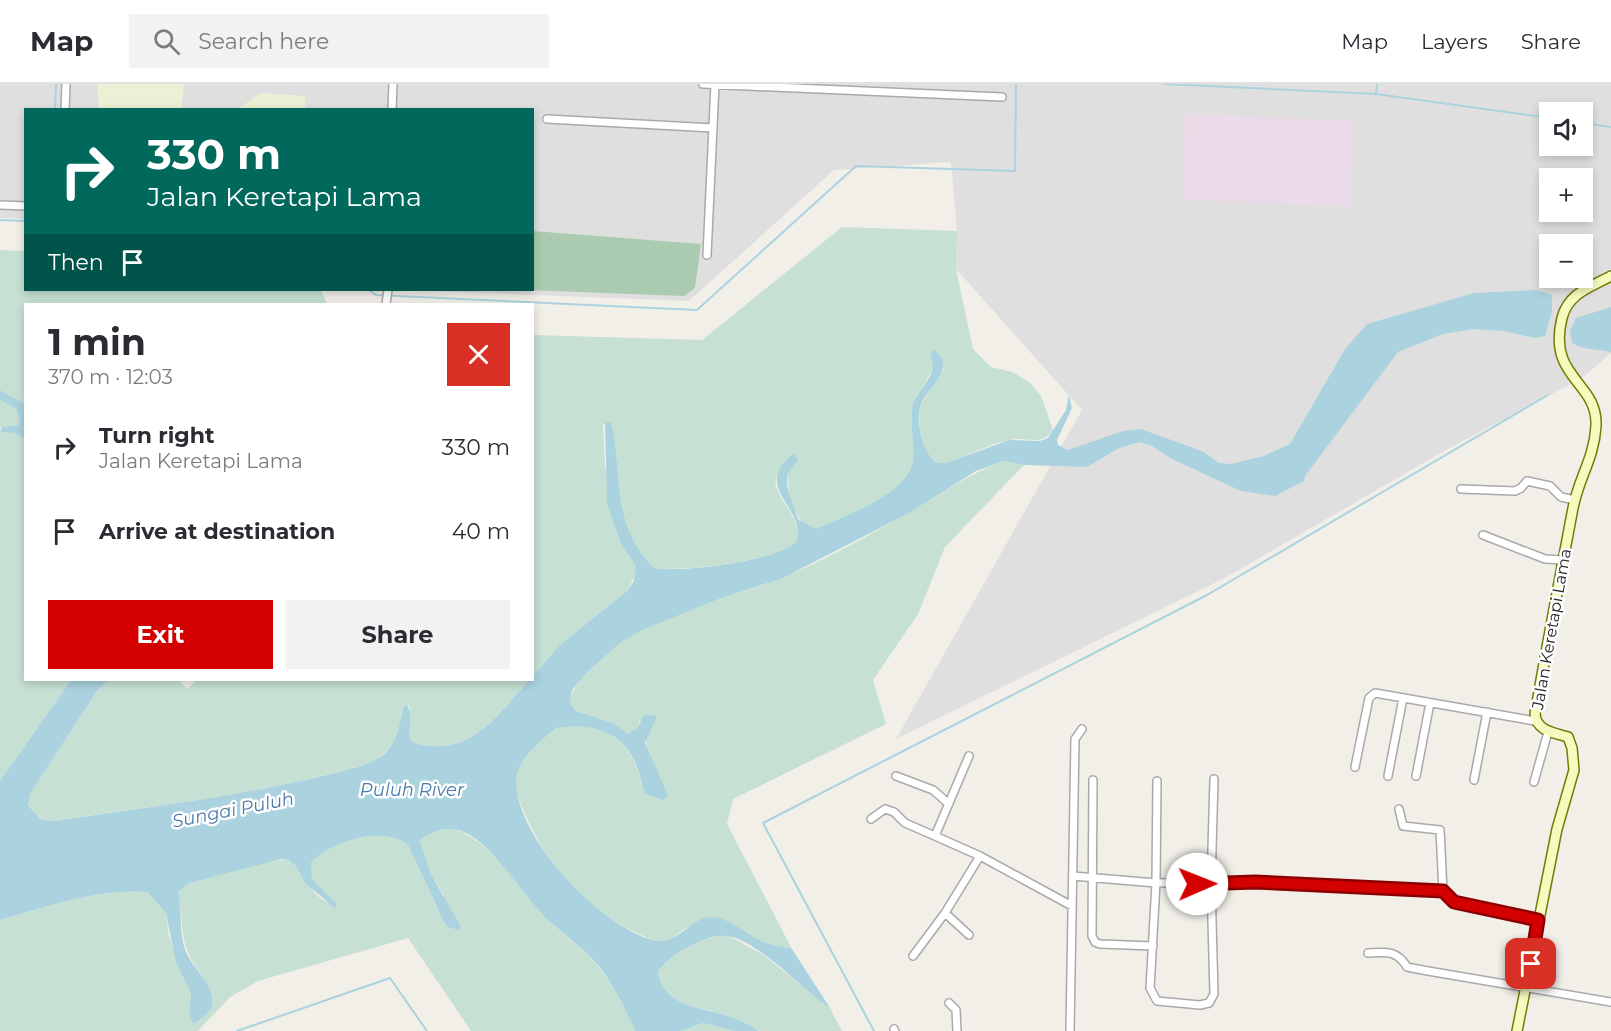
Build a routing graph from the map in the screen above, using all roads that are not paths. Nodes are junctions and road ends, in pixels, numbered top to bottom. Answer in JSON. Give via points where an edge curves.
{"nodes":[{"id":1,"x":66,"y":84,"type":"edge"},
{"id":2,"x":391,"y":84,"type":"edge"},
{"id":3,"x":703,"y":84,"type":"edge"},
{"id":4,"x":715,"y":84,"type":"edge"},
{"id":5,"x":1002,"y":97,"type":"dead end"},
{"id":6,"x":65,"y":108,"type":"edge"},
{"id":7,"x":392,"y":108,"type":"edge"},
{"id":8,"x":547,"y":119,"type":"dead end"},
{"id":9,"x":713,"y":128,"type":"junction"},
{"id":10,"x":0,"y":205,"type":"edge"},
{"id":11,"x":24,"y":206,"type":"edge"},
{"id":12,"x":707,"y":255,"type":"dead end"},
{"id":13,"x":1611,"y":276,"type":"edge"},
{"id":14,"x":1461,"y":489,"type":"dead end"},
{"id":15,"x":1575,"y":500,"type":"junction"},
{"id":16,"x":1483,"y":535,"type":"dead end"},
{"id":17,"x":1563,"y":560,"type":"junction"},
{"id":18,"x":1402,"y":698,"type":"junction"},
{"id":19,"x":1430,"y":703,"type":"junction"},
{"id":20,"x":1487,"y":712,"type":"junction"},
{"id":21,"x":1535,"y":721,"type":"junction"},
{"id":22,"x":1082,"y":729,"type":"dead end"},
{"id":23,"x":1548,"y":732,"type":"junction"},
{"id":24,"x":969,"y":756,"type":"dead end"},
{"id":25,"x":1355,"y":767,"type":"dead end"},
{"id":26,"x":896,"y":776,"type":"dead end"},
{"id":27,"x":1388,"y":776,"type":"dead end"},
{"id":28,"x":1416,"y":776,"type":"dead end"},
{"id":29,"x":1214,"y":779,"type":"dead end"},
{"id":30,"x":1093,"y":780,"type":"dead end"},
{"id":31,"x":1474,"y":780,"type":"dead end"},
{"id":32,"x":1157,"y":782,"type":"dead end"},
{"id":33,"x":1534,"y":782,"type":"dead end"},
{"id":34,"x":949,"y":804,"type":"junction"},
{"id":35,"x":1399,"y":808,"type":"dead end"},
{"id":36,"x":871,"y":819,"type":"dead end"},
{"id":37,"x":935,"y":836,"type":"junction"},
{"id":38,"x":980,"y":856,"type":"junction"},
{"id":39,"x":1073,"y":876,"type":"junction"},
{"id":40,"x":1093,"y":879,"type":"junction"},
{"id":41,"x":1156,"y":883,"type":"junction"},
{"id":42,"x":1211,"y":884,"type":"junction"},
{"id":43,"x":1443,"y":891,"type":"junction"},
{"id":44,"x":1072,"y":906,"type":"junction"},
{"id":45,"x":945,"y":913,"type":"junction"},
{"id":46,"x":1538,"y":920,"type":"junction"},
{"id":47,"x":969,"y":935,"type":"dead end"},
{"id":48,"x":1153,"y":946,"type":"junction"},
{"id":49,"x":1368,"y":952,"type":"dead end"},
{"id":50,"x":914,"y":956,"type":"dead end"},
{"id":51,"x":1527,"y":986,"type":"junction"},
{"id":52,"x":1611,"y":1002,"type":"edge"},
{"id":53,"x":949,"y":1003,"type":"dead end"},
{"id":54,"x":957,"y":1031,"type":"edge"},
{"id":55,"x":1070,"y":1031,"type":"edge"},
{"id":56,"x":1517,"y":1031,"type":"edge"}],
"edges":[{"from":1,"to":6,"type":"street"},
{"from":2,"to":7,"type":"street"},
{"from":3,"to":4,"type":"street"},
{"from":4,"to":5,"type":"street"},
{"from":4,"to":9,"type":"street"},
{"from":8,"to":9,"type":"street"},
{"from":9,"to":12,"type":"street"},
{"from":10,"to":11,"type":"street"},
{"from":13,"to":15,"type":"street","name":"Jalan Keretapi Lama","via":[[1573,298],[1561,320],[1558,352],[1590,400],[1596,423],[1594,450]]},
{"from":14,"to":15,"type":"street","via":[[1515,491],[1527,481],[1550,486],[1561,496]]},
{"from":15,"to":17,"type":"street","name":"Jalan Keretapi Lama"},
{"from":16,"to":17,"type":"street","via":[[1545,559]]},
{"from":17,"to":21,"type":"street","name":"Jalan Keretapi Lama"},
{"from":18,"to":19,"type":"street"},
{"from":18,"to":25,"type":"street","via":[[1375,693],[1369,698]]},
{"from":18,"to":27,"type":"street"},
{"from":19,"to":20,"type":"street"},
{"from":19,"to":28,"type":"street"},
{"from":20,"to":21,"type":"street"},
{"from":20,"to":31,"type":"street"},
{"from":21,"to":23,"type":"street","name":"Jalan Keretapi Lama"},
{"from":22,"to":39,"type":"street","via":[[1075,739]]},
{"from":23,"to":33,"type":"street"},
{"from":23,"to":46,"type":"street","name":"Jalan Keretapi Lama","via":[[1568,737],[1574,770]]},
{"from":24,"to":34,"type":"street"},
{"from":26,"to":34,"type":"street","via":[[933,790]]},
{"from":29,"to":42,"type":"street"},
{"from":30,"to":40,"type":"street"},
{"from":32,"to":41,"type":"street"},
{"from":34,"to":37,"type":"street"},
{"from":35,"to":43,"type":"street","via":[[1403,826],[1440,830]]},
{"from":36,"to":37,"type":"street","via":[[885,809]]},
{"from":37,"to":38,"type":"street"},
{"from":38,"to":44,"type":"street"},
{"from":38,"to":45,"type":"street"},
{"from":39,"to":40,"type":"street"},
{"from":39,"to":44,"type":"street"},
{"from":40,"to":41,"type":"street"},
{"from":40,"to":48,"type":"street","via":[[1095,942]]},
{"from":41,"to":42,"type":"street"},
{"from":41,"to":48,"type":"street"},
{"from":42,"to":43,"type":"street","via":[[1265,882]]},
{"from":42,"to":48,"type":"street","via":[[1214,994],[1209,1003],[1157,1001],[1150,988]]},
{"from":43,"to":46,"type":"street","via":[[1454,902]]},
{"from":44,"to":55,"type":"street"},
{"from":45,"to":47,"type":"street"},
{"from":45,"to":50,"type":"street"},
{"from":46,"to":51,"type":"street","name":"Jalan Keretapi Lama"},
{"from":49,"to":51,"type":"street","via":[[1394,952],[1407,967]]},
{"from":51,"to":52,"type":"street"},
{"from":51,"to":56,"type":"street","name":"Jalan Keretapi Lama"},
{"from":53,"to":54,"type":"street","via":[[956,1010]]}]}
